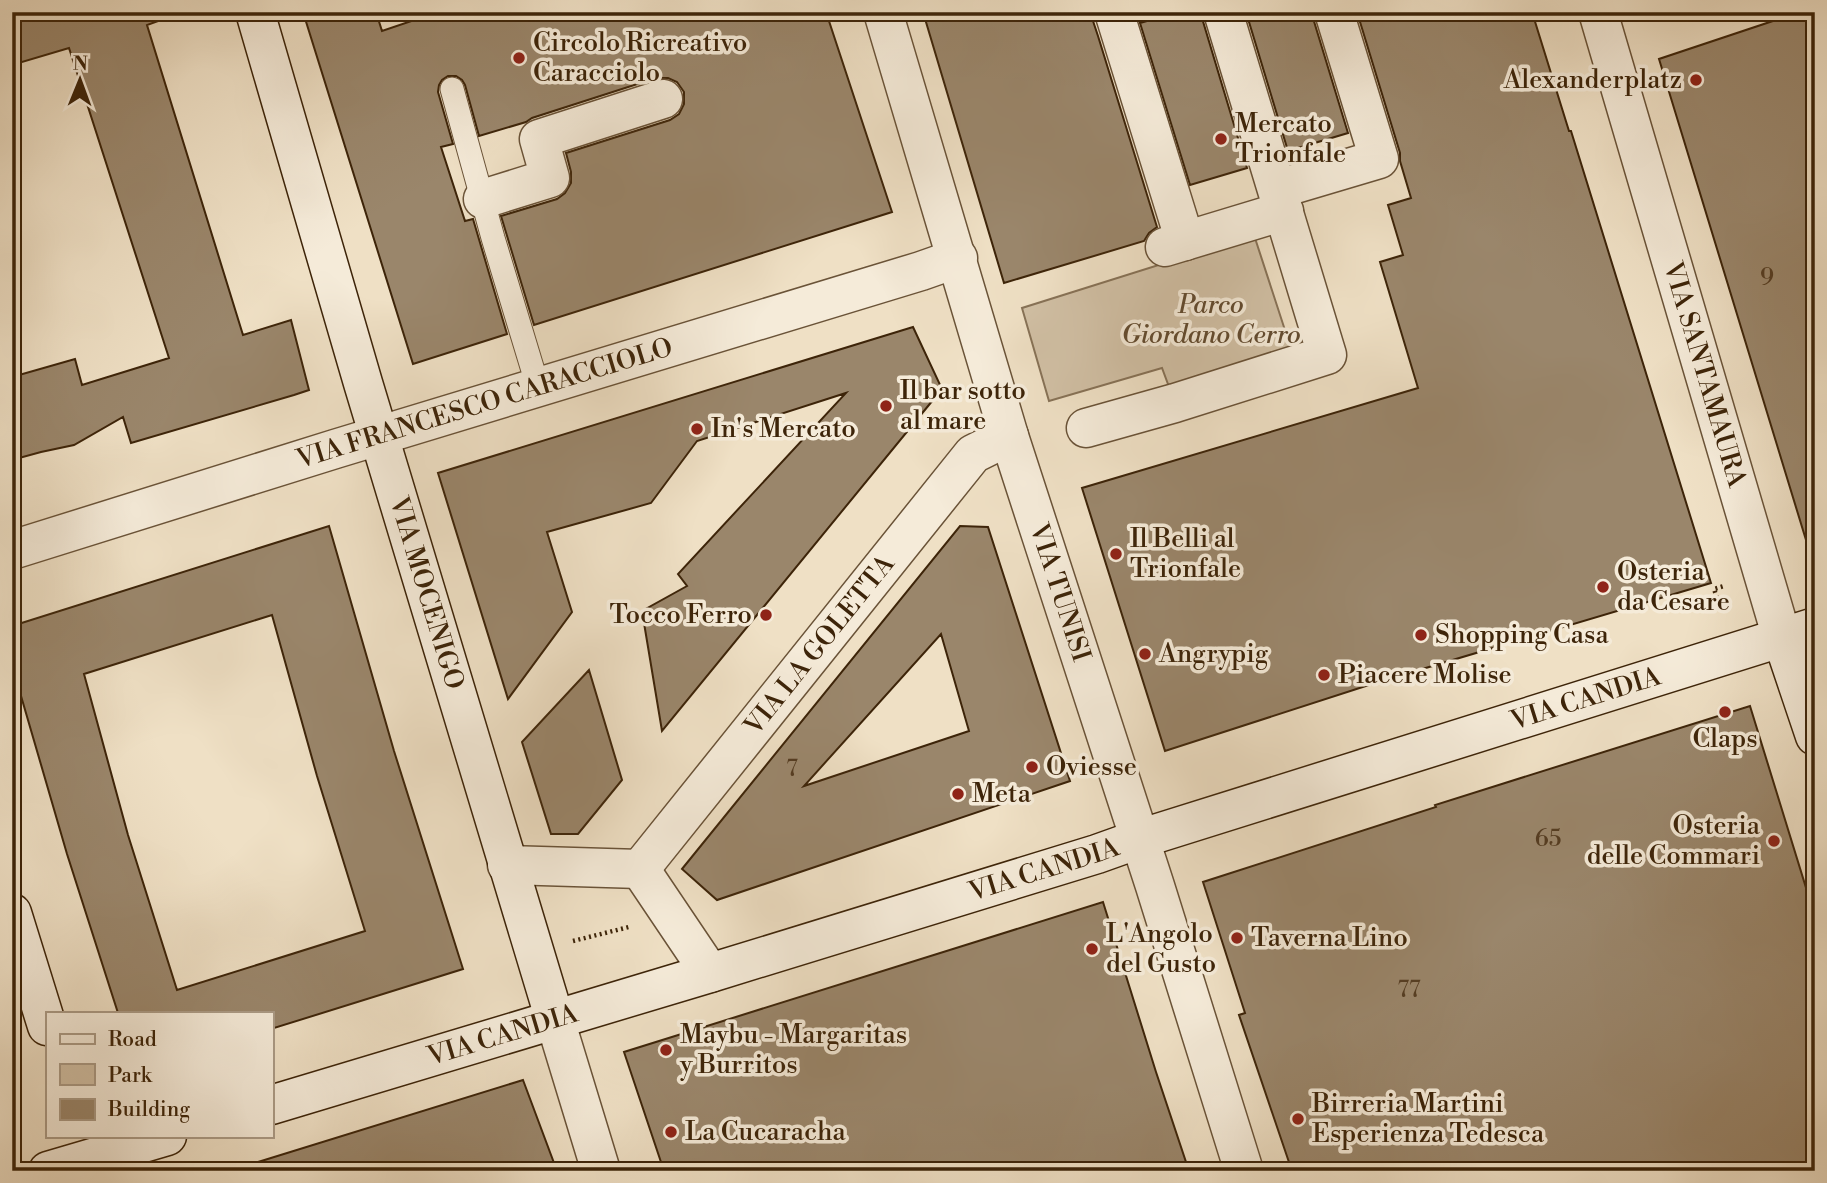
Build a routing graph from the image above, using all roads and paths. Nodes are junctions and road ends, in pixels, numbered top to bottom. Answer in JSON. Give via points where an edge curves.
{"nodes":[{"id":1,"x":255,"y":12,"type":"edge"},
{"id":2,"x":883,"y":12,"type":"edge"},
{"id":3,"x":1114,"y":12,"type":"edge"},
{"id":4,"x":1223,"y":12,"type":"edge"},
{"id":5,"x":1334,"y":12,"type":"edge"},
{"id":6,"x":1600,"y":13,"type":"edge"},
{"id":7,"x":452,"y":89,"type":"dead end"},
{"id":8,"x":663,"y":99,"type":"dead end"},
{"id":9,"x":483,"y":199,"type":"junction"},
{"id":10,"x":1281,"y":200,"type":"junction"},
{"id":11,"x":958,"y":258,"type":"junction"},
{"id":12,"x":538,"y":387,"type":"junction"},
{"id":13,"x":1086,"y":428,"type":"dead end"},
{"id":14,"x":380,"y":436,"type":"junction"},
{"id":15,"x":1009,"y":436,"type":"junction"},
{"id":16,"x":12,"y":550,"type":"edge"},
{"id":17,"x":1799,"y":633,"type":"edge"},
{"id":18,"x":1815,"y":736,"type":"edge"},
{"id":19,"x":1139,"y":839,"type":"junction"},
{"id":20,"x":508,"y":865,"type":"junction"},
{"id":21,"x":640,"y":869,"type":"junction"},
{"id":22,"x":12,"y":912,"type":"edge"},
{"id":23,"x":634,"y":925,"type":"dead end"},
{"id":24,"x":567,"y":943,"type":"dead end"},
{"id":25,"x":710,"y":973,"type":"junction"},
{"id":26,"x":555,"y":1020,"type":"junction"},
{"id":27,"x":46,"y":1023,"type":"edge"},
{"id":28,"x":273,"y":1104,"type":"edge"},
{"id":29,"x":153,"y":1138,"type":"edge"},
{"id":30,"x":84,"y":1148,"type":"edge"},
{"id":31,"x":48,"y":1171,"type":"edge"},
{"id":32,"x":601,"y":1171,"type":"edge"},
{"id":33,"x":1244,"y":1171,"type":"edge"}],
"edges":[{"from":1,"to":14,"type":"street","name":"VIA MOCENIGO"},
{"from":2,"to":11,"type":"street","name":"VIA TUNISI"},
{"from":3,"to":10,"type":"street","via":[[1175,244]]},
{"from":4,"to":10,"type":"street"},
{"from":5,"to":10,"type":"street","via":[[1379,159]]},
{"from":6,"to":17,"type":"street","name":"VIA SANTAMAURA"},
{"from":7,"to":9,"type":"lane"},
{"from":8,"to":9,"type":"street","via":[[539,139],[550,178]]},
{"from":9,"to":12,"type":"lane"},
{"from":10,"to":13,"type":"street","via":[[1327,355]]},
{"from":11,"to":12,"type":"street","name":"VIA FRANCESCO CARACCIOLO"},
{"from":11,"to":15,"type":"street","name":"VIA TUNISI"},
{"from":12,"to":14,"type":"street","name":"VIA FRANCESCO CARACCIOLO"},
{"from":14,"to":16,"type":"street","name":"VIA FRANCESCO CARACCIOLO"},
{"from":14,"to":20,"type":"street","name":"VIA MOCENIGO"},
{"from":15,"to":19,"type":"street","name":"VIA TUNISI"},
{"from":15,"to":21,"type":"street","name":"VIA LA GOLETTA","via":[[973,454]]},
{"from":17,"to":18,"type":"street","name":"VIA SANTAMAURA"},
{"from":17,"to":19,"type":"street","name":"VIA CANDIA"},
{"from":19,"to":25,"type":"street","name":"VIA CANDIA"},
{"from":19,"to":33,"type":"street","name":"VIA TUNISI"},
{"from":20,"to":21,"type":"street"},
{"from":20,"to":26,"type":"street","name":"VIA MOCENIGO"},
{"from":21,"to":25,"type":"street"},
{"from":22,"to":27,"type":"street"},
{"from":23,"to":24,"type":"path"},
{"from":25,"to":26,"type":"street","name":"VIA CANDIA"},
{"from":26,"to":28,"type":"street","name":"VIA CANDIA"},
{"from":26,"to":32,"type":"street","name":"VIA MOCENIGO"},
{"from":29,"to":30,"type":"street"},
{"from":30,"to":31,"type":"street"}]}
